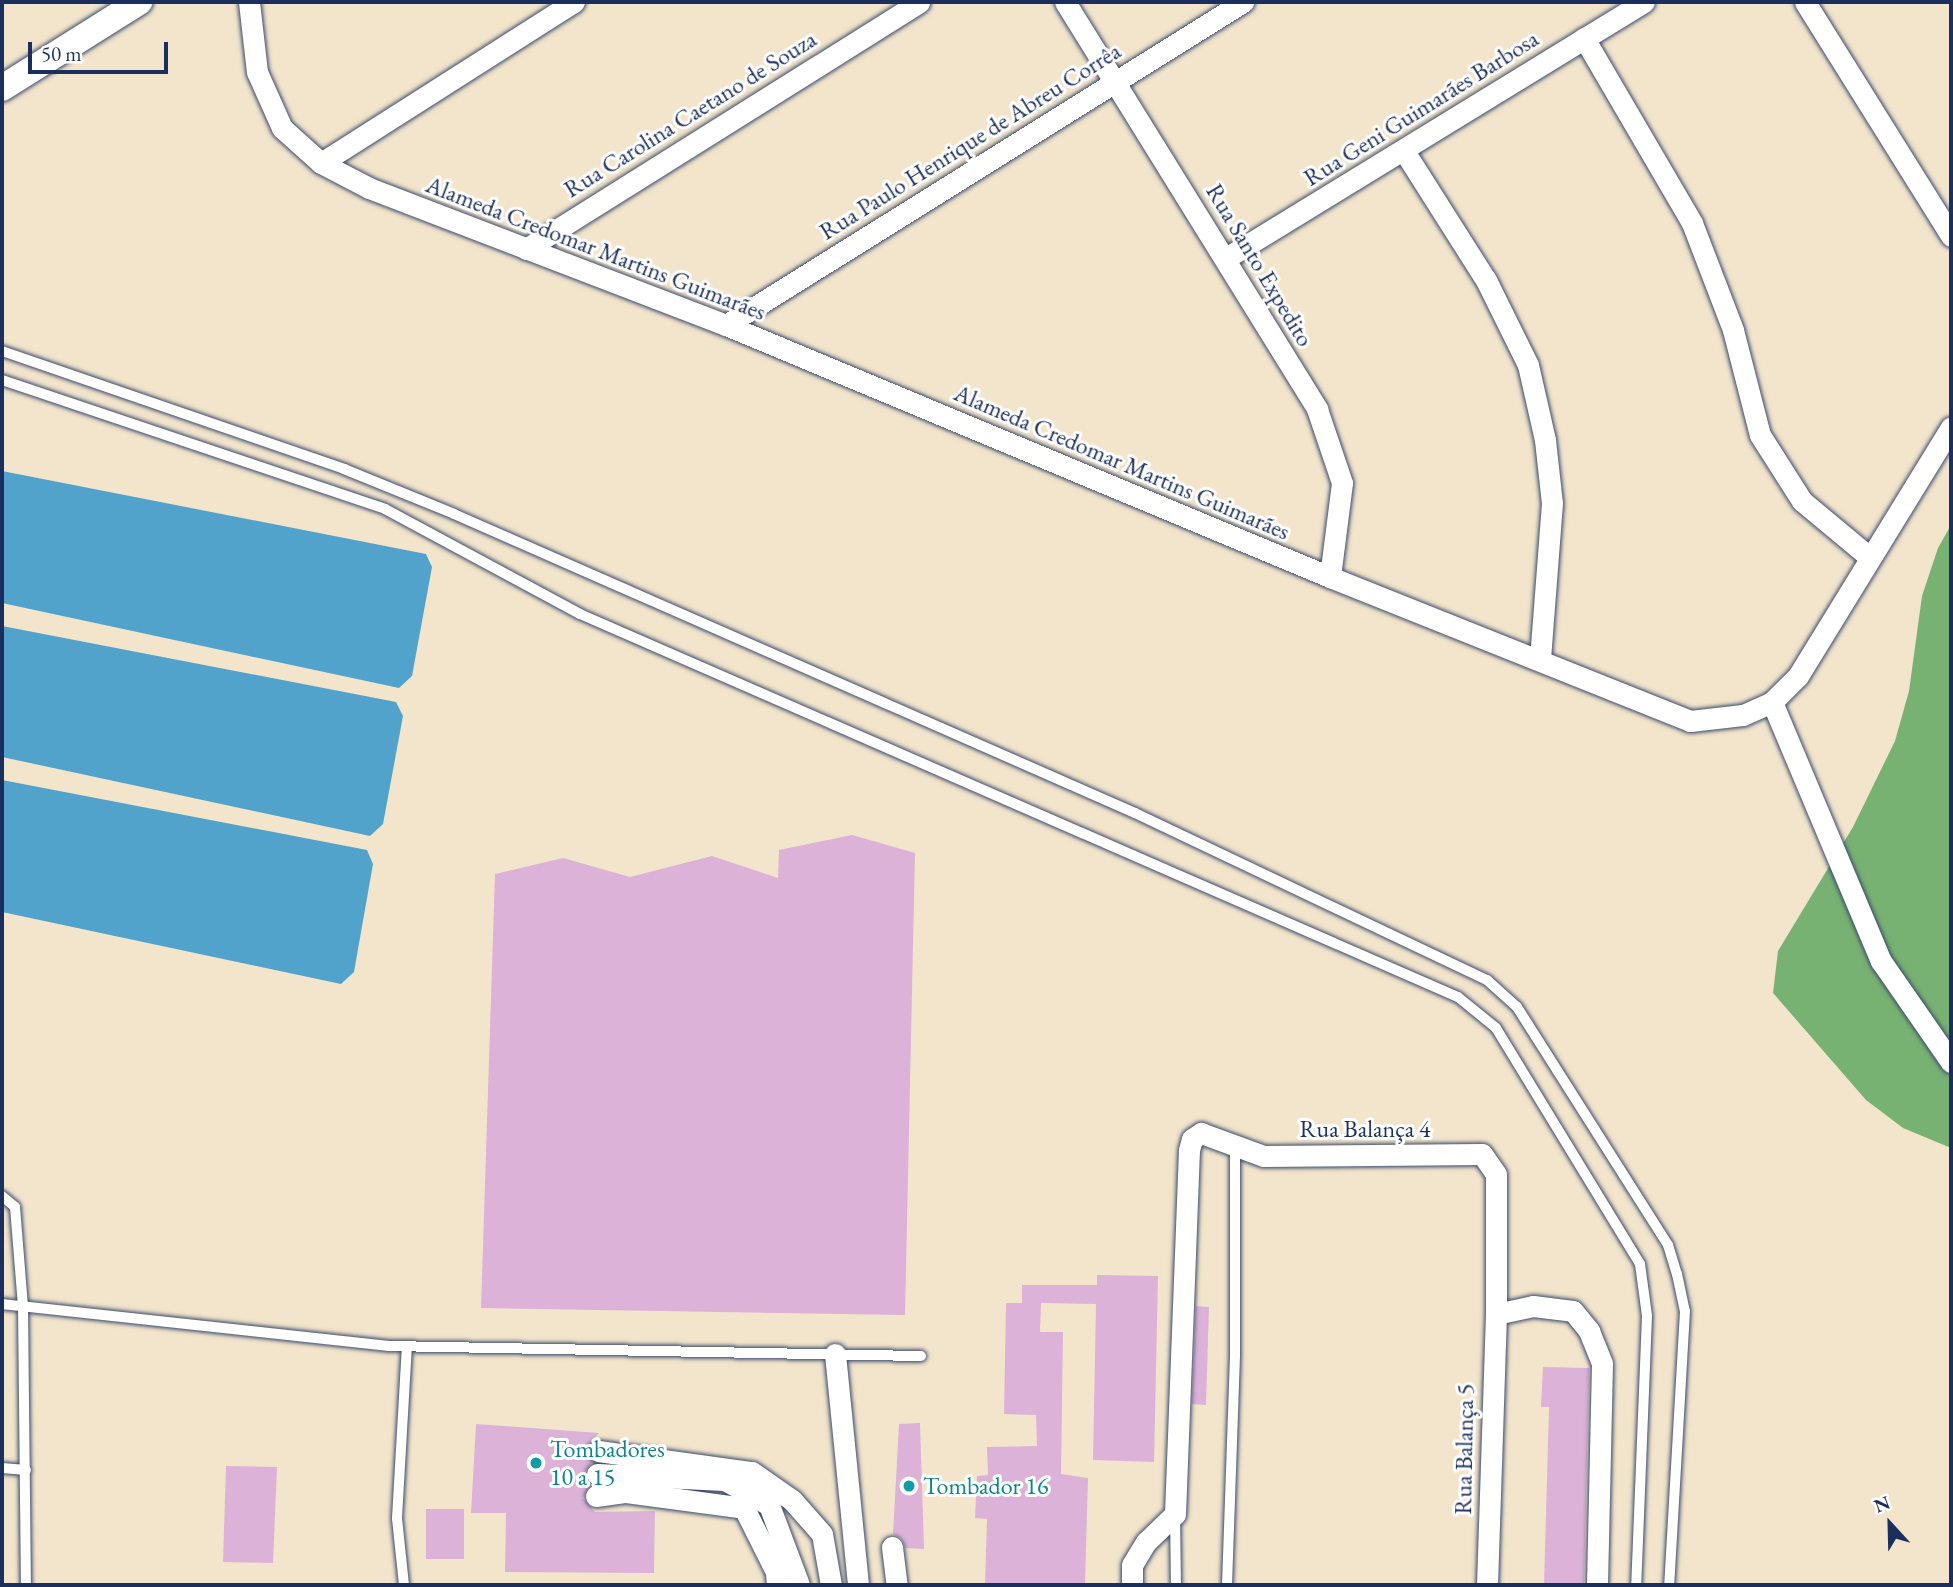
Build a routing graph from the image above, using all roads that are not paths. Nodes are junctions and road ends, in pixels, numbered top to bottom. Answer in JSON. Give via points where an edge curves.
{"nodes":[{"id":1,"x":139,"y":2,"type":"edge"},
{"id":2,"x":249,"y":2,"type":"edge"},
{"id":3,"x":574,"y":2,"type":"edge"},
{"id":4,"x":919,"y":2,"type":"edge"},
{"id":5,"x":1065,"y":2,"type":"edge"},
{"id":6,"x":1243,"y":2,"type":"edge"},
{"id":7,"x":1644,"y":2,"type":"edge"},
{"id":8,"x":1805,"y":2,"type":"edge"},
{"id":9,"x":1584,"y":38,"type":"junction"},
{"id":10,"x":1115,"y":81,"type":"junction"},
{"id":11,"x":2,"y":89,"type":"edge"},
{"id":12,"x":1404,"y":150,"type":"junction"},
{"id":13,"x":321,"y":163,"type":"junction"},
{"id":14,"x":1951,"y":236,"type":"edge"},
{"id":15,"x":526,"y":249,"type":"junction"},
{"id":16,"x":1226,"y":258,"type":"junction"},
{"id":17,"x":726,"y":325,"type":"junction"},
{"id":18,"x":2,"y":351,"type":"edge"},
{"id":19,"x":2,"y":380,"type":"edge"},
{"id":20,"x":1951,"y":427,"type":"edge"},
{"id":21,"x":1868,"y":556,"type":"junction"},
{"id":22,"x":1330,"y":577,"type":"junction"},
{"id":23,"x":1540,"y":658,"type":"junction"},
{"id":24,"x":1772,"y":702,"type":"junction"},
{"id":25,"x":1951,"y":1062,"type":"edge"},
{"id":26,"x":1235,"y":1146,"type":"junction"},
{"id":27,"x":2,"y":1196,"type":"edge"},
{"id":28,"x":2,"y":1304,"type":"edge"},
{"id":29,"x":23,"y":1306,"type":"junction"},
{"id":30,"x":1496,"y":1314,"type":"junction"},
{"id":31,"x":407,"y":1346,"type":"junction"},
{"id":32,"x":835,"y":1354,"type":"junction"},
{"id":33,"x":921,"y":1356,"type":"dead end"},
{"id":34,"x":598,"y":1451,"type":"dead end"},
{"id":35,"x":2,"y":1468,"type":"edge"},
{"id":36,"x":26,"y":1469,"type":"junction"},
{"id":37,"x":597,"y":1474,"type":"dead end"},
{"id":38,"x":596,"y":1496,"type":"dead end"},
{"id":39,"x":1175,"y":1514,"type":"junction"},
{"id":40,"x":892,"y":1547,"type":"dead end"},
{"id":41,"x":26,"y":1585,"type":"edge"},
{"id":42,"x":404,"y":1585,"type":"edge"},
{"id":43,"x":777,"y":1585,"type":"edge"},
{"id":44,"x":799,"y":1585,"type":"edge"},
{"id":45,"x":831,"y":1585,"type":"edge"},
{"id":46,"x":858,"y":1585,"type":"edge"},
{"id":47,"x":897,"y":1585,"type":"edge"},
{"id":48,"x":1132,"y":1585,"type":"edge"},
{"id":49,"x":1176,"y":1585,"type":"edge"},
{"id":50,"x":1227,"y":1585,"type":"edge"},
{"id":51,"x":1487,"y":1585,"type":"edge"},
{"id":52,"x":1597,"y":1585,"type":"edge"},
{"id":53,"x":1636,"y":1585,"type":"edge"},
{"id":54,"x":1669,"y":1585,"type":"edge"}],
"edges":[{"from":1,"to":11,"type":"street"},
{"from":2,"to":13,"type":"street","name":"Alameda Credomar Martins Guimarães","via":[[257,72],[266,100],[282,128]]},
{"from":3,"to":13,"type":"street"},
{"from":4,"to":15,"type":"street","name":"Rua Carolina Caetano de Souza"},
{"from":5,"to":10,"type":"street","name":"Rua Santo Expedito"},
{"from":6,"to":10,"type":"street","name":"Rua Paulo Henrique de Abreu Corrêa"},
{"from":7,"to":9,"type":"street","name":"Rua Geni Guimarães Barbosa"},
{"from":8,"to":14,"type":"street"},
{"from":9,"to":12,"type":"street","name":"Rua Geni Guimarães Barbosa"},
{"from":9,"to":21,"type":"street","via":[[1692,223],[1733,330],[1760,435],[1802,501]]},
{"from":10,"to":16,"type":"street","name":"Rua Santo Expedito"},
{"from":10,"to":17,"type":"street","name":"Rua Paulo Henrique de Abreu Corrêa"},
{"from":12,"to":16,"type":"street","name":"Rua Geni Guimarães Barbosa"},
{"from":12,"to":23,"type":"street","via":[[1486,280],[1528,365],[1545,440],[1552,503]]},
{"from":13,"to":15,"type":"street","name":"Alameda Credomar Martins Guimarães","via":[[369,188]]},
{"from":15,"to":17,"type":"street","name":"Alameda Credomar Martins Guimarães"},
{"from":16,"to":22,"type":"street","name":"Rua Santo Expedito","via":[[1317,409],[1342,483]]},
{"from":17,"to":22,"type":"street","name":"Alameda Credomar Martins Guimarães"},
{"from":18,"to":54,"type":"lane","via":[[344,469],[454,514],[1135,813],[1488,979],[1517,1007],[1668,1245],[1677,1274],[1685,1311]]},
{"from":19,"to":53,"type":"lane","via":[[385,509],[580,614],[1458,997],[1496,1028],[1640,1264],[1647,1316]]},
{"from":20,"to":21,"type":"street","name":"Alameda Credomar Martins Guimarães"},
{"from":21,"to":24,"type":"street","name":"Alameda Credomar Martins Guimarães","via":[[1821,643]]},
{"from":22,"to":23,"type":"street","name":"Alameda Credomar Martins Guimarães"},
{"from":23,"to":24,"type":"street","name":"Alameda Credomar Martins Guimarães","via":[[1690,721],[1744,715]]},
{"from":24,"to":25,"type":"street","via":[[1881,961]]},
{"from":26,"to":30,"type":"street","name":"Rua Balança 4","via":[[1264,1156],[1482,1154],[1496,1174]]},
{"from":26,"to":39,"type":"street","name":"Rua Balança 4","via":[[1201,1133],[1192,1139],[1189,1150]]},
{"from":26,"to":50,"type":"lane","via":[[1235,1355]]},
{"from":27,"to":29,"type":"lane","via":[[15,1207]]},
{"from":28,"to":29,"type":"lane"},
{"from":29,"to":31,"type":"lane"},
{"from":29,"to":36,"type":"lane"},
{"from":30,"to":51,"type":"street","name":"Rua Balança 5"},
{"from":30,"to":52,"type":"street","via":[[1533,1307],[1573,1311],[1588,1331],[1602,1364]]},
{"from":31,"to":32,"type":"lane"},
{"from":31,"to":42,"type":"lane","via":[[397,1518]]},
{"from":32,"to":33,"type":"lane"},
{"from":32,"to":46,"type":"street"},
{"from":34,"to":45,"type":"street","via":[[751,1472],[792,1500],[822,1534]]},
{"from":35,"to":36,"type":"lane"},
{"from":36,"to":41,"type":"lane"},
{"from":37,"to":44,"type":"street","via":[[725,1480],[769,1505]]},
{"from":38,"to":43,"type":"street","via":[[626,1492],[744,1508]]},
{"from":39,"to":48,"type":"street","via":[[1146,1542],[1132,1565]]},
{"from":39,"to":49,"type":"lane"},
{"from":40,"to":47,"type":"street"}]}
